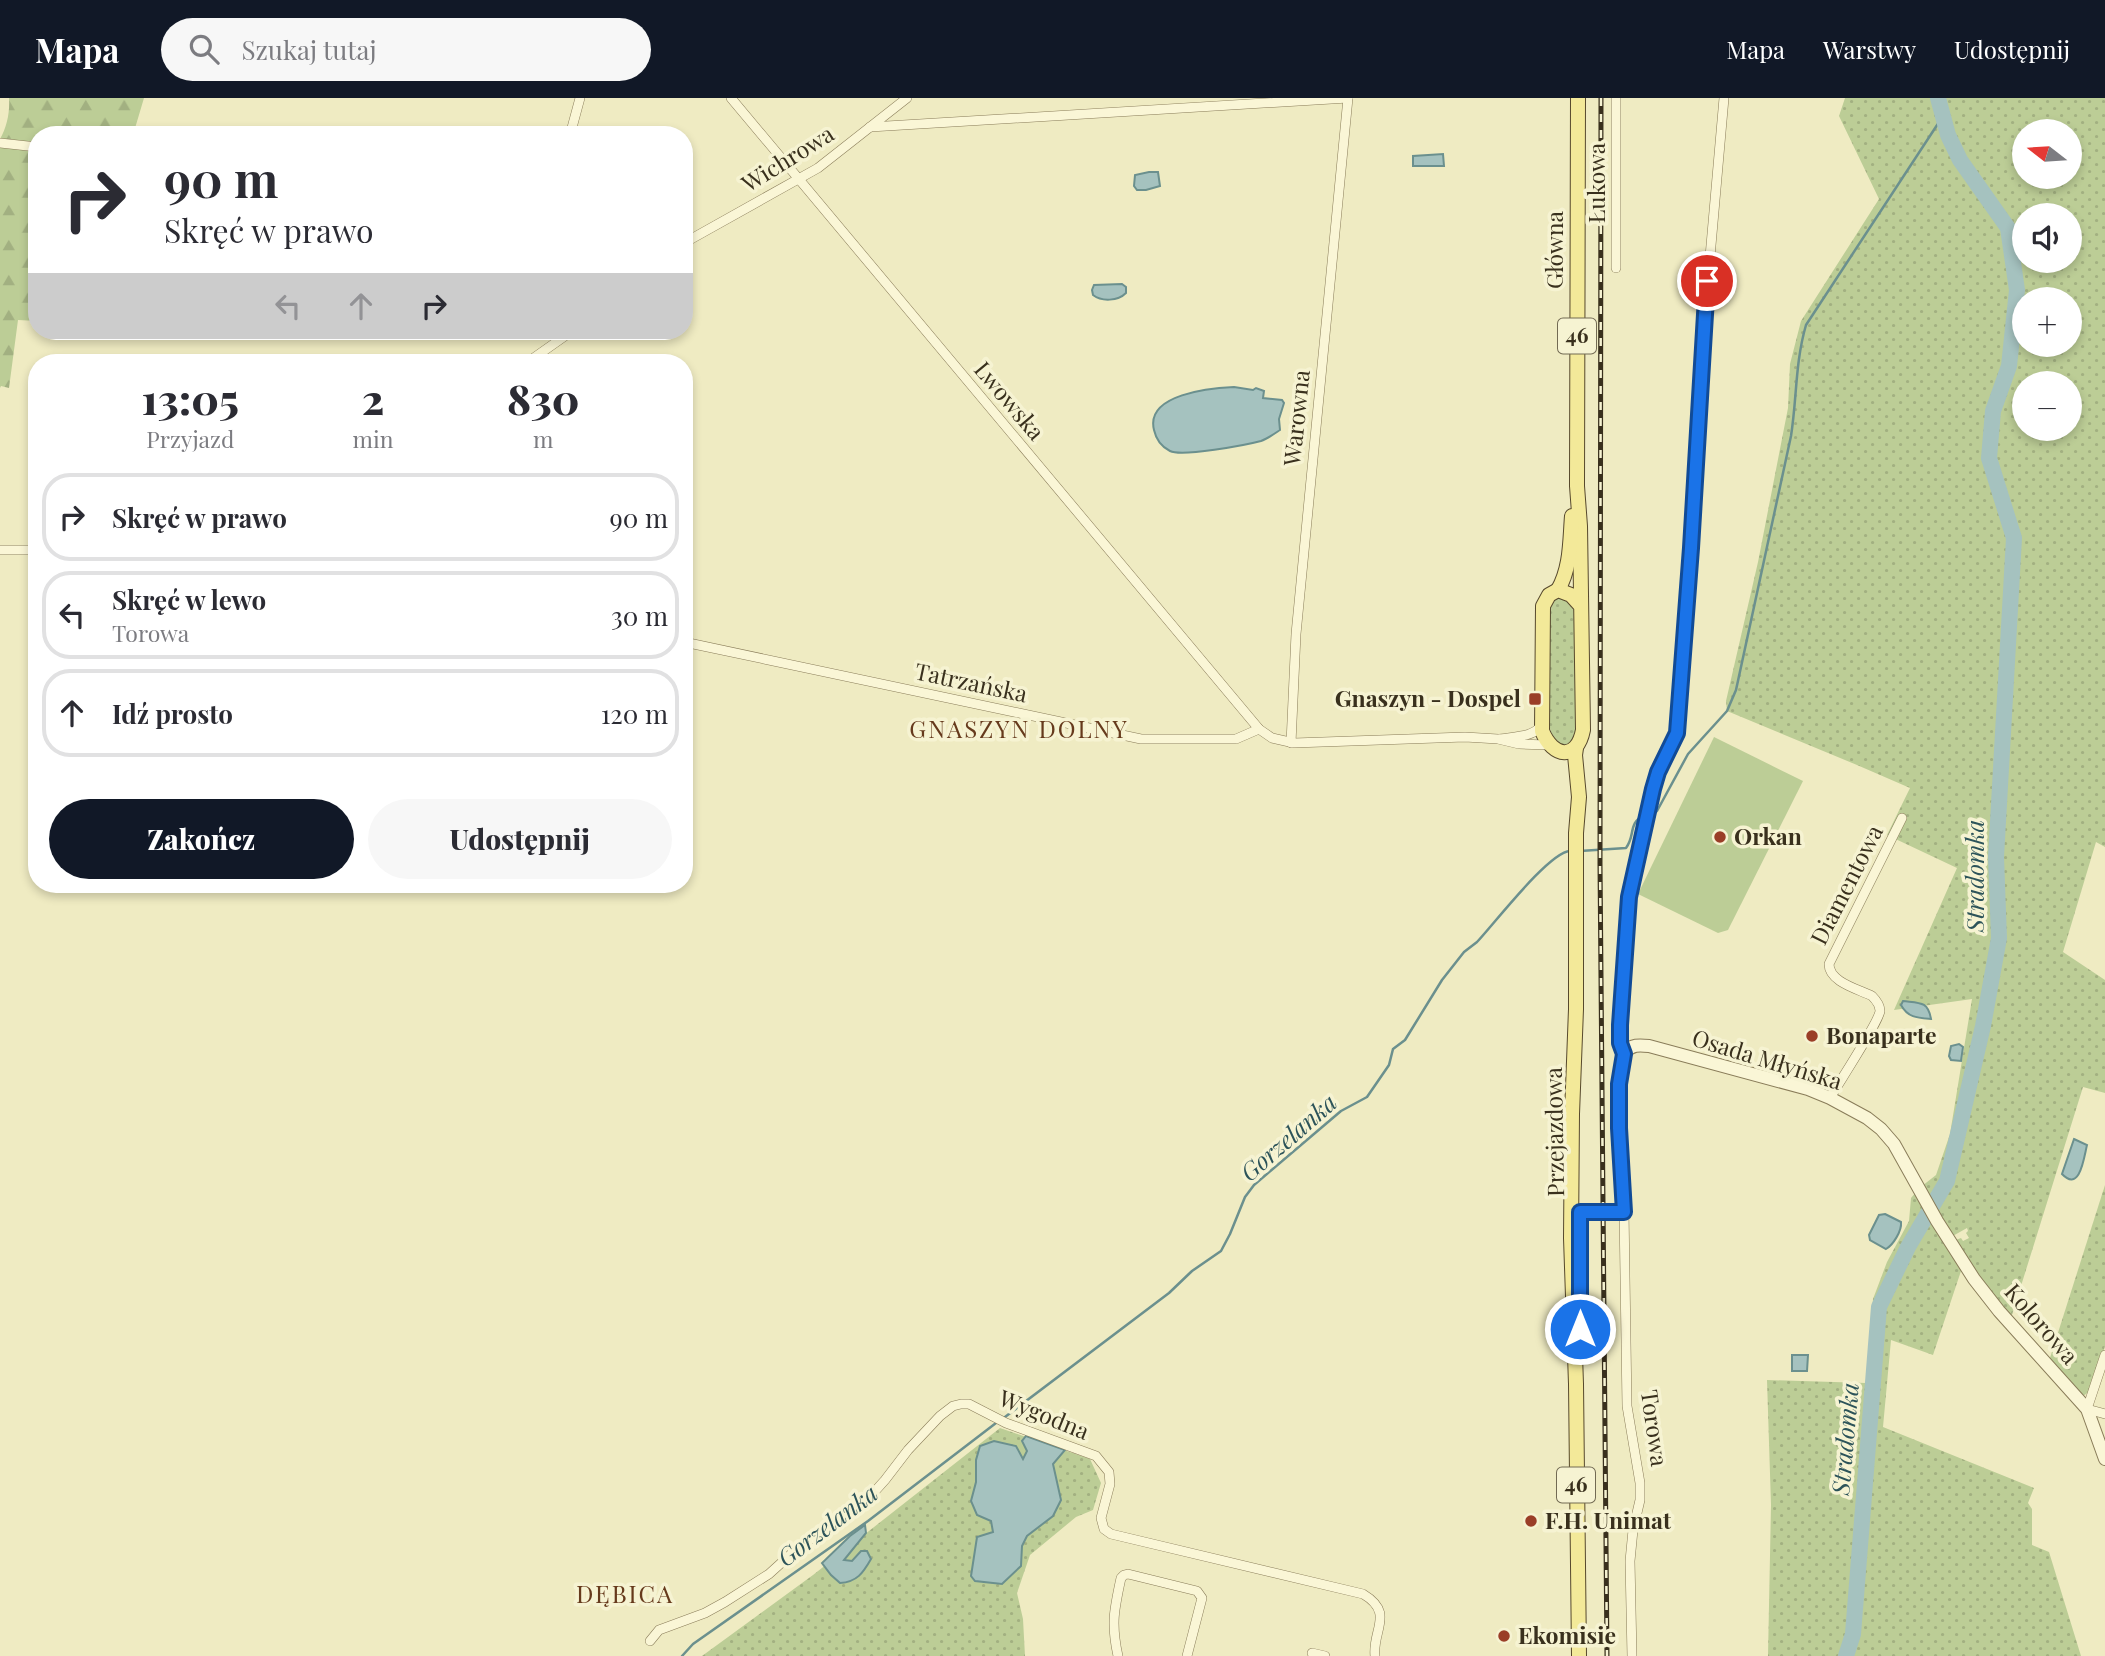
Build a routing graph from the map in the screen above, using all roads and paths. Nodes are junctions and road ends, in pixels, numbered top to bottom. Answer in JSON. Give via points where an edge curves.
{"nodes":[{"id":1,"x":580,"y":98,"type":"edge"},
{"id":2,"x":731,"y":98,"type":"edge"},
{"id":3,"x":907,"y":98,"type":"edge"},
{"id":4,"x":1348,"y":98,"type":"edge"},
{"id":5,"x":1578,"y":98,"type":"edge"},
{"id":6,"x":1616,"y":98,"type":"edge"},
{"id":7,"x":1724,"y":98,"type":"edge"},
{"id":8,"x":572,"y":126,"type":"edge"},
{"id":9,"x":870,"y":127,"type":"junction"},
{"id":10,"x":0,"y":143,"type":"edge"},
{"id":11,"x":28,"y":146,"type":"edge"},
{"id":12,"x":800,"y":179,"type":"junction"},
{"id":13,"x":693,"y":238,"type":"edge"},
{"id":14,"x":1616,"y":268,"type":"dead end"},
{"id":15,"x":559,"y":340,"type":"edge"},
{"id":16,"x":539,"y":354,"type":"edge"},
{"id":17,"x":1577,"y":486,"type":"junction"},
{"id":18,"x":0,"y":550,"type":"edge"},
{"id":19,"x":28,"y":550,"type":"edge"},
{"id":20,"x":1558,"y":590,"type":"junction"},
{"id":21,"x":1581,"y":606,"type":"junction"},
{"id":22,"x":693,"y":644,"type":"edge"},
{"id":23,"x":1543,"y":724,"type":"junction"},
{"id":24,"x":1259,"y":729,"type":"junction"},
{"id":25,"x":1498,"y":739,"type":"junction"},
{"id":26,"x":1291,"y":743,"type":"junction"},
{"id":27,"x":1555,"y":748,"type":"junction"},
{"id":28,"x":1576,"y":748,"type":"junction"},
{"id":29,"x":1902,"y":818,"type":"dead end"},
{"id":30,"x":1576,"y":828,"type":"junction"},
{"id":31,"x":1576,"y":1046,"type":"junction"},
{"id":32,"x":1624,"y":1054,"type":"junction"},
{"id":33,"x":1830,"y":1098,"type":"junction"},
{"id":34,"x":1580,"y":1212,"type":"junction"},
{"id":35,"x":1624,"y":1212,"type":"junction"},
{"id":36,"x":1937,"y":1221,"type":"joint"},
{"id":37,"x":2105,"y":1355,"type":"edge"},
{"id":38,"x":1576,"y":1384,"type":"junction"},
{"id":39,"x":2087,"y":1409,"type":"junction"},
{"id":40,"x":2105,"y":1414,"type":"edge"},
{"id":41,"x":2105,"y":1459,"type":"edge"},
{"id":42,"x":650,"y":1641,"type":"dead end"},
{"id":43,"x":1312,"y":1653,"type":"dead end"},
{"id":44,"x":1118,"y":1656,"type":"edge"},
{"id":45,"x":1187,"y":1656,"type":"edge"},
{"id":46,"x":1325,"y":1656,"type":"edge"},
{"id":47,"x":1375,"y":1656,"type":"edge"},
{"id":48,"x":1579,"y":1656,"type":"edge"},
{"id":49,"x":1632,"y":1656,"type":"edge"}],
"edges":[{"from":1,"to":8,"type":"street"},
{"from":2,"to":12,"type":"street","name":"Lwowska"},
{"from":3,"to":9,"type":"street","name":"Wichrowa"},
{"from":4,"to":9,"type":"street"},
{"from":4,"to":26,"type":"street","name":"Warowna","via":[[1296,634]]},
{"from":5,"to":17,"type":"main road","name":"Główna","number":"46"},
{"from":6,"to":14,"type":"street","name":"Łukowa"},
{"from":7,"to":32,"type":"street","via":[[1677,733],[1658,772],[1629,897],[1620,1025]]},
{"from":9,"to":12,"type":"street","name":"Wichrowa"},
{"from":10,"to":11,"type":"street"},
{"from":12,"to":13,"type":"street","name":"Wichrowa"},
{"from":12,"to":24,"type":"street","name":"Lwowska"},
{"from":15,"to":16,"type":"street"},
{"from":17,"to":20,"type":"main road","name":"Główna","number":"46","via":[[1569,560]]},
{"from":17,"to":21,"type":"main road","name":"Główna","number":"46"},
{"from":18,"to":19,"type":"street"},
{"from":20,"to":21,"type":"main road","via":[[1571,594]]},
{"from":20,"to":23,"type":"main road","number":"46","via":[[1549,594],[1542,606]]},
{"from":21,"to":28,"type":"main road","number":"46","via":[[1583,730]]},
{"from":22,"to":24,"type":"street","name":"Tatrzańska","via":[[1141,739],[1236,739]]},
{"from":23,"to":25,"type":"street","via":[[1527,735]]},
{"from":23,"to":27,"type":"main road","number":"46","via":[[1542,731]]},
{"from":24,"to":26,"type":"street"},
{"from":25,"to":26,"type":"street"},
{"from":25,"to":27,"type":"street"},
{"from":27,"to":28,"type":"main road","via":[[1571,752]]},
{"from":27,"to":30,"type":"main road","name":"Przejazdowa","number":"46","via":[[1566,763]]},
{"from":28,"to":30,"type":"main road","name":"Przejazdowa","number":"46"},
{"from":29,"to":33,"type":"street","name":"Diamentowa","via":[[1829,964],[1830,973],[1872,996],[1880,1011]]},
{"from":30,"to":31,"type":"main road","name":"Przejazdowa","number":"46"},
{"from":31,"to":34,"type":"main road","name":"Przejazdowa","number":"46"},
{"from":31,"to":38,"type":"main road","name":"Przejazdowa","number":"46","via":[[1571,1238]]},
{"from":32,"to":33,"type":"street","name":"Osada Młyńska","via":[[1637,1045],[1660,1049]]},
{"from":32,"to":35,"type":"street","name":"Torowa","via":[[1619,1128]]},
{"from":33,"to":36,"type":"street","name":"Osada Młyńska","via":[[1881,1129]]},
{"from":34,"to":35,"type":"street"},
{"from":34,"to":38,"type":"main road","name":"Przejazdowa","number":"46"},
{"from":35,"to":49,"type":"street","name":"Torowa","via":[[1626,1406],[1640,1500],[1630,1561]]},
{"from":36,"to":39,"type":"street","name":"Kolorowa","via":[[1999,1311]]},
{"from":37,"to":39,"type":"street"},
{"from":38,"to":48,"type":"main road","name":"Przejazdowa","number":"46"},
{"from":39,"to":40,"type":"street"},
{"from":39,"to":41,"type":"street","name":"Kolorowa"},
{"from":42,"to":47,"type":"street","name":"Wygodna","via":[[659,1630],[705,1613],[769,1574],[801,1545],[847,1517],[940,1416],[953,1406],[970,1404],[1006,1423],[1096,1457],[1109,1472],[1101,1518],[1111,1534],[1363,1594],[1381,1617]]},
{"from":43,"to":46,"type":"street"},
{"from":44,"to":45,"type":"street","via":[[1113,1615],[1121,1578],[1128,1574],[1200,1593]]}]}
